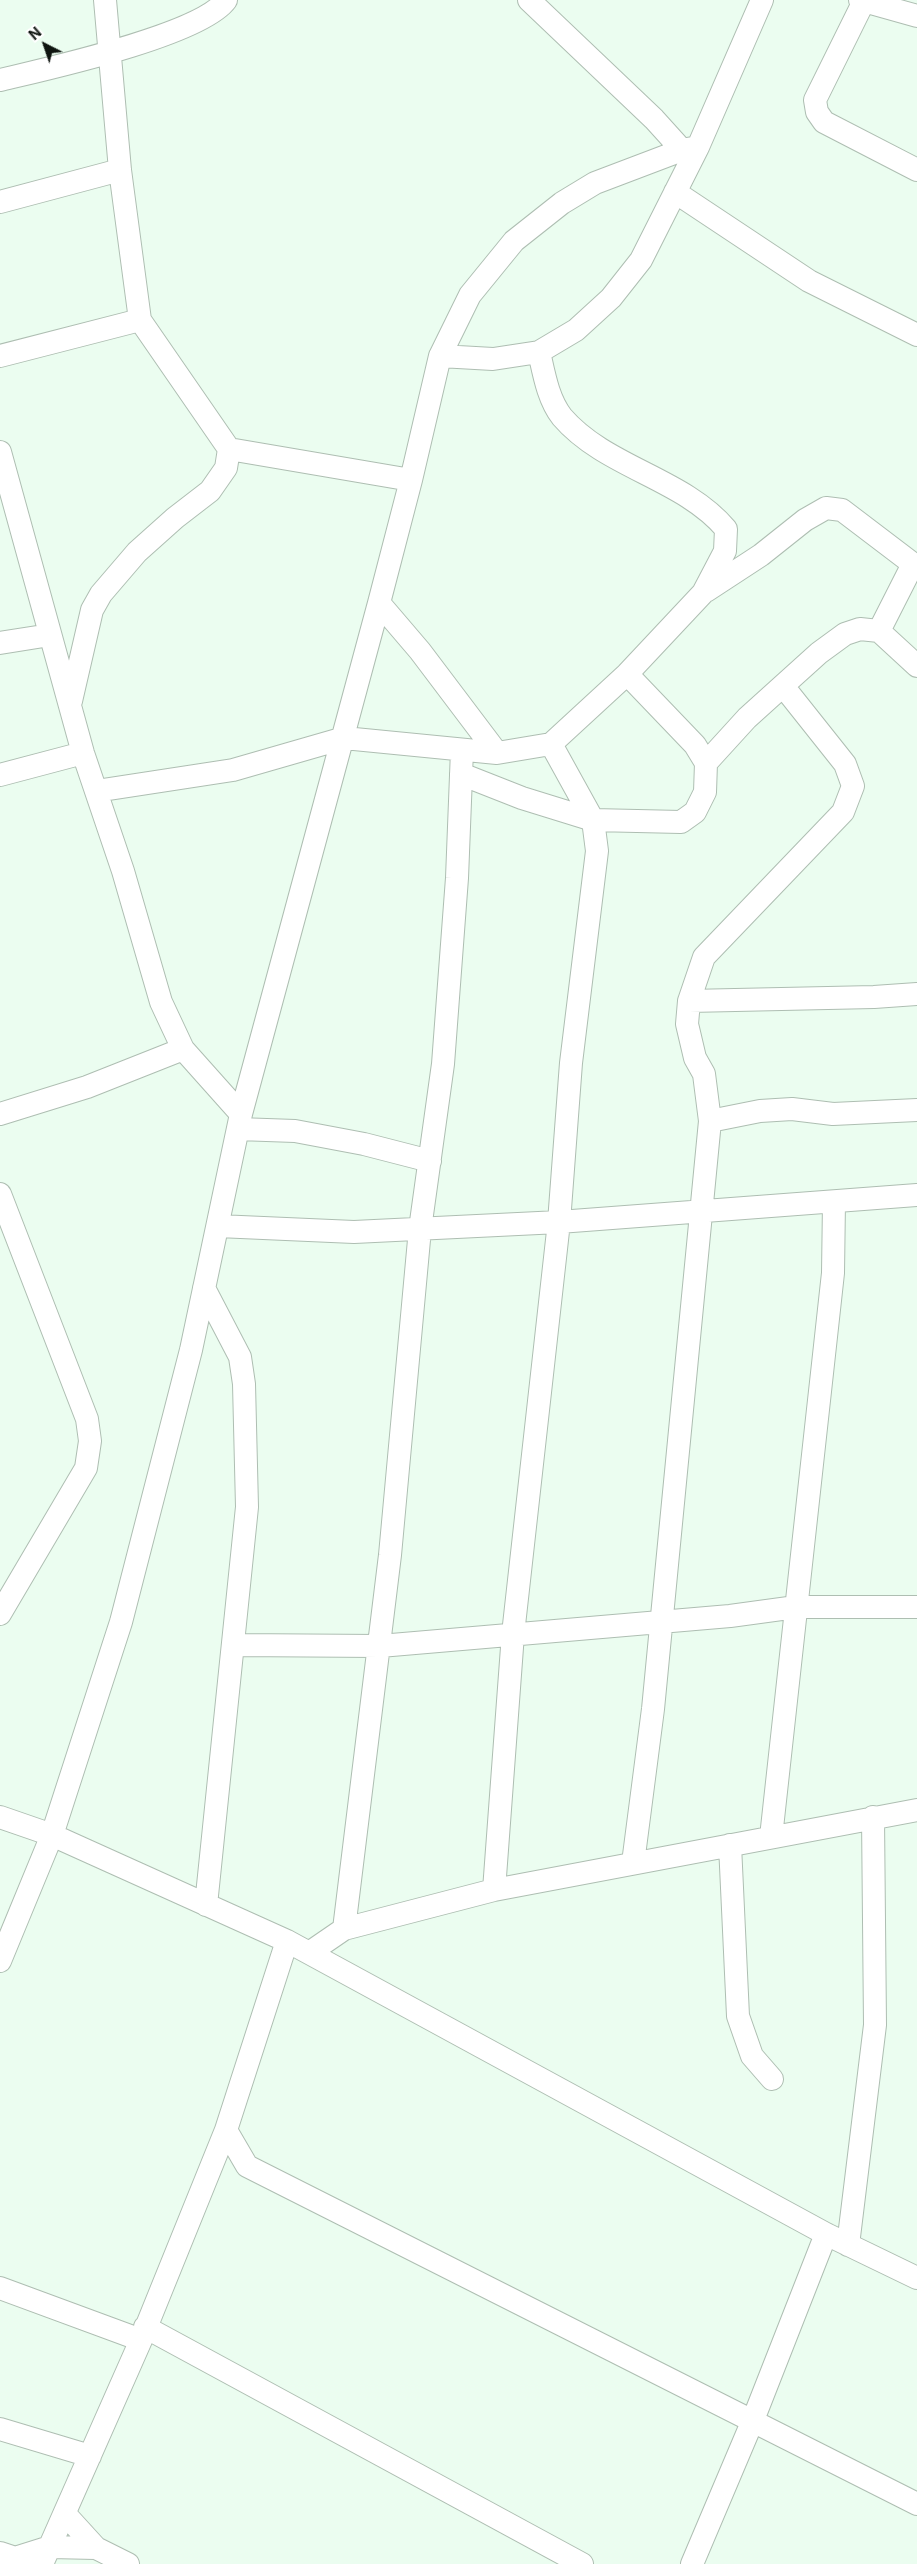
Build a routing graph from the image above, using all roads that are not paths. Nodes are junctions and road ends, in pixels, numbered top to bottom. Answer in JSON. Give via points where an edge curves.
{"nodes":[{"id":1,"x":105,"y":0,"type":"edge"},
{"id":2,"x":226,"y":0,"type":"edge"},
{"id":3,"x":528,"y":0,"type":"edge"},
{"id":4,"x":762,"y":0,"type":"edge"},
{"id":5,"x":862,"y":0,"type":"edge"},
{"id":6,"x":917,"y":16,"type":"edge"},
{"id":7,"x":112,"y":53,"type":"junction"},
{"id":8,"x":0,"y":80,"type":"edge"},
{"id":9,"x":690,"y":149,"type":"junction"},
{"id":10,"x":120,"y":170,"type":"junction"},
{"id":11,"x":917,"y":170,"type":"edge"},
{"id":12,"x":675,"y":192,"type":"junction"},
{"id":13,"x":0,"y":202,"type":"edge"},
{"id":14,"x":140,"y":320,"type":"junction"},
{"id":15,"x":917,"y":335,"type":"edge"},
{"id":16,"x":539,"y":352,"type":"junction"},
{"id":17,"x":0,"y":356,"type":"edge"},
{"id":18,"x":440,"y":356,"type":"junction"},
{"id":19,"x":229,"y":449,"type":"junction"},
{"id":20,"x":0,"y":452,"type":"edge"},
{"id":21,"x":411,"y":480,"type":"junction"},
{"id":22,"x":7,"y":512,"type":"edge"},
{"id":23,"x":915,"y":565,"type":"edge"},
{"id":24,"x":704,"y":593,"type":"junction"},
{"id":25,"x":379,"y":603,"type":"junction"},
{"id":26,"x":879,"y":632,"type":"junction"},
{"id":27,"x":50,"y":634,"type":"junction"},
{"id":28,"x":0,"y":642,"type":"edge"},
{"id":29,"x":917,"y":666,"type":"edge"},
{"id":30,"x":627,"y":674,"type":"junction"},
{"id":31,"x":783,"y":686,"type":"junction"},
{"id":32,"x":70,"y":704,"type":"junction"},
{"id":33,"x":344,"y":738,"type":"junction"},
{"id":34,"x":551,"y":744,"type":"junction"},
{"id":35,"x":462,"y":750,"type":"junction"},
{"id":36,"x":83,"y":753,"type":"junction"},
{"id":37,"x":497,"y":753,"type":"junction"},
{"id":38,"x":706,"y":763,"type":"junction"},
{"id":39,"x":461,"y":774,"type":"junction"},
{"id":40,"x":0,"y":775,"type":"edge"},
{"id":41,"x":96,"y":791,"type":"junction"},
{"id":42,"x":593,"y":820,"type":"junction"},
{"id":43,"x":917,"y":994,"type":"edge"},
{"id":44,"x":689,"y":1000,"type":"junction"},
{"id":45,"x":183,"y":1049,"type":"junction"},
{"id":46,"x":917,"y":1110,"type":"edge"},
{"id":47,"x":0,"y":1114,"type":"edge"},
{"id":48,"x":239,"y":1121,"type":"junction"},
{"id":49,"x":710,"y":1121,"type":"junction"},
{"id":50,"x":430,"y":1161,"type":"junction"},
{"id":51,"x":0,"y":1194,"type":"edge"},
{"id":52,"x":917,"y":1195,"type":"edge"},
{"id":53,"x":834,"y":1202,"type":"junction"},
{"id":54,"x":701,"y":1212,"type":"junction"},
{"id":55,"x":559,"y":1222,"type":"junction"},
{"id":56,"x":218,"y":1226,"type":"junction"},
{"id":57,"x":420,"y":1229,"type":"junction"},
{"id":58,"x":204,"y":1288,"type":"junction"},
{"id":59,"x":796,"y":1607,"type":"junction"},
{"id":60,"x":917,"y":1607,"type":"edge"},
{"id":61,"x":0,"y":1614,"type":"edge"},
{"id":62,"x":662,"y":1621,"type":"junction"},
{"id":63,"x":513,"y":1634,"type":"junction"},
{"id":64,"x":234,"y":1646,"type":"junction"},
{"id":65,"x":380,"y":1646,"type":"junction"},
{"id":66,"x":916,"y":1806,"type":"edge"},
{"id":67,"x":0,"y":1817,"type":"edge"},
{"id":68,"x":873,"y":1818,"type":"junction"},
{"id":69,"x":52,"y":1835,"type":"junction"},
{"id":70,"x":771,"y":1837,"type":"junction"},
{"id":71,"x":730,"y":1844,"type":"junction"},
{"id":72,"x":633,"y":1863,"type":"junction"},
{"id":73,"x":494,"y":1890,"type":"junction"},
{"id":74,"x":206,"y":1905,"type":"junction"},
{"id":75,"x":344,"y":1929,"type":"junction"},
{"id":76,"x":287,"y":1941,"type":"junction"},
{"id":77,"x":309,"y":1953,"type":"junction"},
{"id":78,"x":0,"y":1961,"type":"edge"},
{"id":79,"x":772,"y":2079,"type":"dead end"},
{"id":80,"x":226,"y":2130,"type":"junction"},
{"id":81,"x":247,"y":2166,"type":"junction"},
{"id":82,"x":208,"y":2174,"type":"junction"},
{"id":83,"x":826,"y":2234,"type":"junction"},
{"id":84,"x":848,"y":2245,"type":"junction"},
{"id":85,"x":917,"y":2278,"type":"edge"},
{"id":86,"x":0,"y":2288,"type":"edge"},
{"id":87,"x":143,"y":2334,"type":"junction"},
{"id":88,"x":753,"y":2420,"type":"junction"},
{"id":89,"x":0,"y":2429,"type":"edge"},
{"id":90,"x":90,"y":2456,"type":"junction"},
{"id":91,"x":917,"y":2504,"type":"edge"},
{"id":92,"x":65,"y":2514,"type":"junction"},
{"id":93,"x":96,"y":2548,"type":"junction"},
{"id":94,"x":46,"y":2555,"type":"edge"},
{"id":95,"x":11,"y":2558,"type":"edge"},
{"id":96,"x":128,"y":2564,"type":"edge"},
{"id":97,"x":582,"y":2564,"type":"edge"},
{"id":98,"x":692,"y":2564,"type":"edge"}],
"edges":[{"from":1,"to":7,"type":"street"},
{"from":2,"to":7,"type":"street","via":[[199,20]]},
{"from":3,"to":9,"type":"street"},
{"from":4,"to":9,"type":"street"},
{"from":5,"to":6,"type":"street"},
{"from":5,"to":11,"type":"street","via":[[815,100],[817,112],[824,122]]},
{"from":7,"to":8,"type":"street"},
{"from":7,"to":10,"type":"street"},
{"from":9,"to":12,"type":"street"},
{"from":9,"to":18,"type":"street","via":[[595,183],[562,203],[514,241],[470,295]]},
{"from":10,"to":13,"type":"street"},
{"from":10,"to":14,"type":"street"},
{"from":12,"to":15,"type":"street","via":[[809,281]]},
{"from":12,"to":16,"type":"street","via":[[641,260],[611,298],[576,330]]},
{"from":14,"to":17,"type":"street"},
{"from":14,"to":19,"type":"street"},
{"from":16,"to":18,"type":"street","via":[[493,359]]},
{"from":16,"to":24,"type":"street","via":[[547,388],[562,416],[596,446],[714,514],[726,529],[725,551]]},
{"from":18,"to":21,"type":"street"},
{"from":19,"to":21,"type":"street"},
{"from":19,"to":32,"type":"street","via":[[226,468],[210,491],[137,552],[101,594],[92,610]]},
{"from":20,"to":22,"type":"street"},
{"from":21,"to":25,"type":"street"},
{"from":22,"to":27,"type":"street"},
{"from":23,"to":24,"type":"street","via":[[842,510],[826,508]]},
{"from":23,"to":26,"type":"street"},
{"from":24,"to":30,"type":"street"},
{"from":25,"to":33,"type":"street"},
{"from":25,"to":37,"type":"street","via":[[420,651]]},
{"from":26,"to":29,"type":"street"},
{"from":26,"to":31,"type":"street","via":[[860,629],[845,634]]},
{"from":27,"to":28,"type":"street"},
{"from":27,"to":32,"type":"street"},
{"from":30,"to":34,"type":"street"},
{"from":30,"to":38,"type":"street","via":[[695,745]]},
{"from":31,"to":38,"type":"street","via":[[747,718]]},
{"from":31,"to":44,"type":"street","via":[[845,764],[853,786],[844,812],[704,957]]},
{"from":32,"to":36,"type":"street"},
{"from":33,"to":35,"type":"street"},
{"from":33,"to":41,"type":"street","via":[[233,770]]},
{"from":33,"to":48,"type":"street"},
{"from":34,"to":37,"type":"street"},
{"from":34,"to":42,"type":"street"},
{"from":35,"to":37,"type":"street"},
{"from":35,"to":39,"type":"street"},
{"from":36,"to":40,"type":"street"},
{"from":36,"to":41,"type":"street"},
{"from":38,"to":42,"type":"street","via":[[705,792],[695,812],[681,822]]},
{"from":39,"to":42,"type":"street","via":[[522,798]]},
{"from":39,"to":50,"type":"street","via":[[443,1064]]},
{"from":41,"to":45,"type":"street","via":[[123,870],[161,1002]]},
{"from":42,"to":55,"type":"street","via":[[597,851],[571,1063]]},
{"from":43,"to":44,"type":"street"},
{"from":44,"to":49,"type":"street","via":[[687,1024],[704,1074]]},
{"from":45,"to":47,"type":"street","via":[[87,1087]]},
{"from":45,"to":48,"type":"street"},
{"from":46,"to":49,"type":"street","via":[[833,1114],[792,1109]]},
{"from":48,"to":50,"type":"street","via":[[364,1144]]},
{"from":48,"to":56,"type":"street"},
{"from":49,"to":54,"type":"street"},
{"from":50,"to":57,"type":"street"},
{"from":51,"to":61,"type":"street","via":[[87,1419],[90,1440],[86,1468]]},
{"from":52,"to":53,"type":"street"},
{"from":53,"to":54,"type":"street"},
{"from":53,"to":59,"type":"street","via":[[833,1273]]},
{"from":54,"to":55,"type":"street"},
{"from":54,"to":62,"type":"street"},
{"from":55,"to":57,"type":"street"},
{"from":55,"to":63,"type":"street"},
{"from":56,"to":57,"type":"street","via":[[354,1232]]},
{"from":56,"to":58,"type":"street"},
{"from":57,"to":65,"type":"street"},
{"from":58,"to":64,"type":"street","via":[[240,1357],[244,1384],[247,1506]]},
{"from":58,"to":69,"type":"street","via":[[121,1622]]},
{"from":59,"to":60,"type":"street"},
{"from":59,"to":62,"type":"street"},
{"from":59,"to":70,"type":"street"},
{"from":62,"to":63,"type":"street"},
{"from":62,"to":72,"type":"street"},
{"from":63,"to":65,"type":"street"},
{"from":63,"to":73,"type":"street"},
{"from":64,"to":65,"type":"street"},
{"from":64,"to":74,"type":"street"},
{"from":65,"to":75,"type":"street"},
{"from":66,"to":68,"type":"street"},
{"from":67,"to":69,"type":"street"},
{"from":68,"to":70,"type":"street"},
{"from":68,"to":84,"type":"street","via":[[876,2025]]},
{"from":69,"to":74,"type":"street"},
{"from":69,"to":78,"type":"street"},
{"from":70,"to":71,"type":"street"},
{"from":71,"to":72,"type":"street"},
{"from":71,"to":79,"type":"street","via":[[738,2016],[752,2056]]},
{"from":72,"to":73,"type":"street"},
{"from":73,"to":75,"type":"street"},
{"from":74,"to":76,"type":"street"},
{"from":75,"to":77,"type":"street"},
{"from":76,"to":77,"type":"street"},
{"from":76,"to":80,"type":"street"},
{"from":77,"to":83,"type":"street"},
{"from":80,"to":81,"type":"street"},
{"from":80,"to":82,"type":"street"},
{"from":81,"to":82,"type":"street"},
{"from":81,"to":88,"type":"street"},
{"from":82,"to":87,"type":"street"},
{"from":83,"to":84,"type":"street"},
{"from":83,"to":88,"type":"street"},
{"from":84,"to":85,"type":"street"},
{"from":86,"to":87,"type":"street"},
{"from":87,"to":90,"type":"street"},
{"from":87,"to":97,"type":"street"},
{"from":88,"to":91,"type":"street"},
{"from":88,"to":98,"type":"street"},
{"from":89,"to":90,"type":"street"},
{"from":90,"to":92,"type":"street"},
{"from":92,"to":93,"type":"street"},
{"from":92,"to":94,"type":"street"},
{"from":93,"to":94,"type":"street"},
{"from":93,"to":96,"type":"street"},
{"from":94,"to":95,"type":"street"}]}
